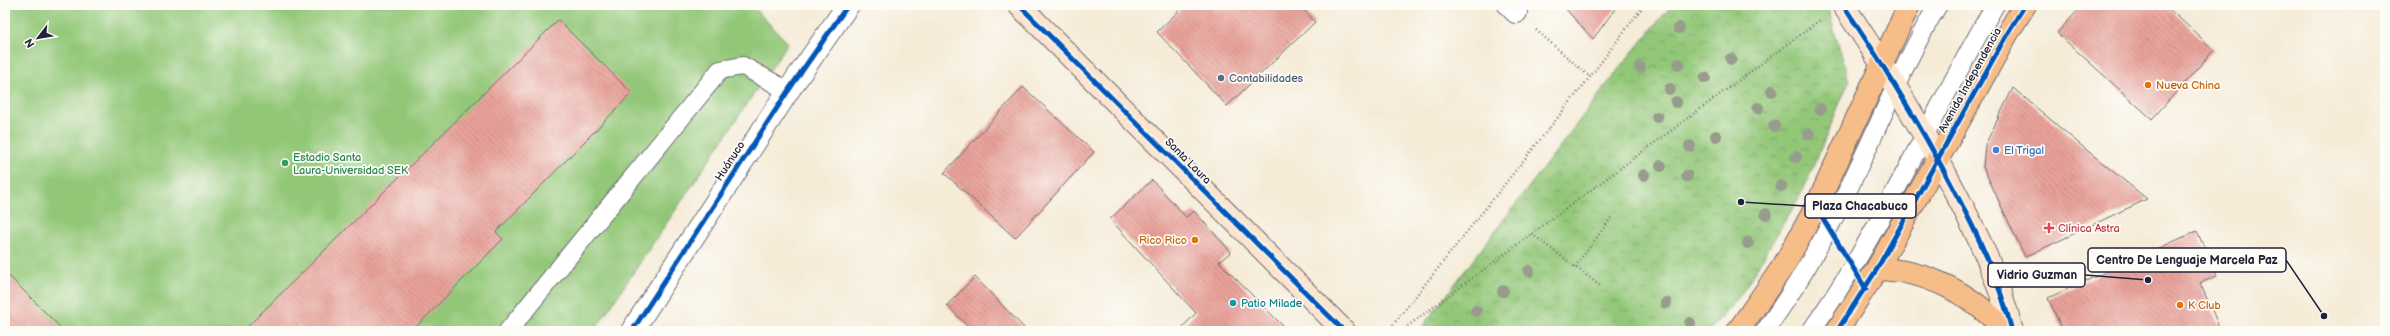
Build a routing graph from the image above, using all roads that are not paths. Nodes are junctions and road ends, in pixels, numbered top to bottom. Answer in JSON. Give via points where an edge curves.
{"nodes":[{"id":1,"x":848,"y":5,"type":"edge"},
{"id":2,"x":1019,"y":5,"type":"edge"},
{"id":3,"x":1843,"y":5,"type":"edge"},
{"id":4,"x":1909,"y":5,"type":"edge"},
{"id":5,"x":1938,"y":5,"type":"edge"},
{"id":6,"x":1995,"y":5,"type":"edge"},
{"id":7,"x":2025,"y":5,"type":"edge"},
{"id":8,"x":1882,"y":62,"type":"junction"},
{"id":9,"x":1896,"y":86,"type":"junction"},
{"id":10,"x":788,"y":91,"type":"junction"},
{"id":11,"x":1924,"y":132,"type":"junction"},
{"id":12,"x":1938,"y":159,"type":"junction"},
{"id":13,"x":1877,"y":269,"type":"junction"},
{"id":14,"x":508,"y":331,"type":"edge"},
{"id":15,"x":632,"y":331,"type":"edge"},
{"id":16,"x":1344,"y":331,"type":"edge"},
{"id":17,"x":1738,"y":331,"type":"edge"},
{"id":18,"x":1765,"y":331,"type":"edge"},
{"id":19,"x":1811,"y":331,"type":"edge"},
{"id":20,"x":1837,"y":331,"type":"edge"},
{"id":21,"x":2005,"y":331,"type":"edge"},
{"id":22,"x":2012,"y":331,"type":"edge"}],
"edges":[{"from":1,"to":10,"type":"street","name":"Huánuco"},
{"from":2,"to":16,"type":"street","name":"Santa Laura"},
{"from":3,"to":8,"type":"street"},
{"from":4,"to":8,"type":"main road"},
{"from":5,"to":9,"type":"lane"},
{"from":6,"to":11,"type":"lane"},
{"from":7,"to":12,"type":"main road","name":"Avenida Independencia"},
{"from":8,"to":9,"type":"street"},
{"from":8,"to":17,"type":"main road","via":[[1843,153],[1801,236]]},
{"from":9,"to":11,"type":"street"},
{"from":9,"to":18,"type":"lane","via":[[1829,229]]},
{"from":10,"to":14,"type":"lane","via":[[743,66],[720,70]]},
{"from":10,"to":15,"type":"street","name":"Huánuco"},
{"from":11,"to":12,"type":"street"},
{"from":11,"to":19,"type":"lane","via":[[1888,206]]},
{"from":12,"to":13,"type":"main road","name":"Avenida Independencia"},
{"from":12,"to":22,"type":"street","via":[[1974,227],[1990,264]]},
{"from":13,"to":20,"type":"main road","name":"Avenida Independencia"},
{"from":13,"to":21,"type":"main road","via":[[1897,270],[1930,278],[1967,298]]}]}
